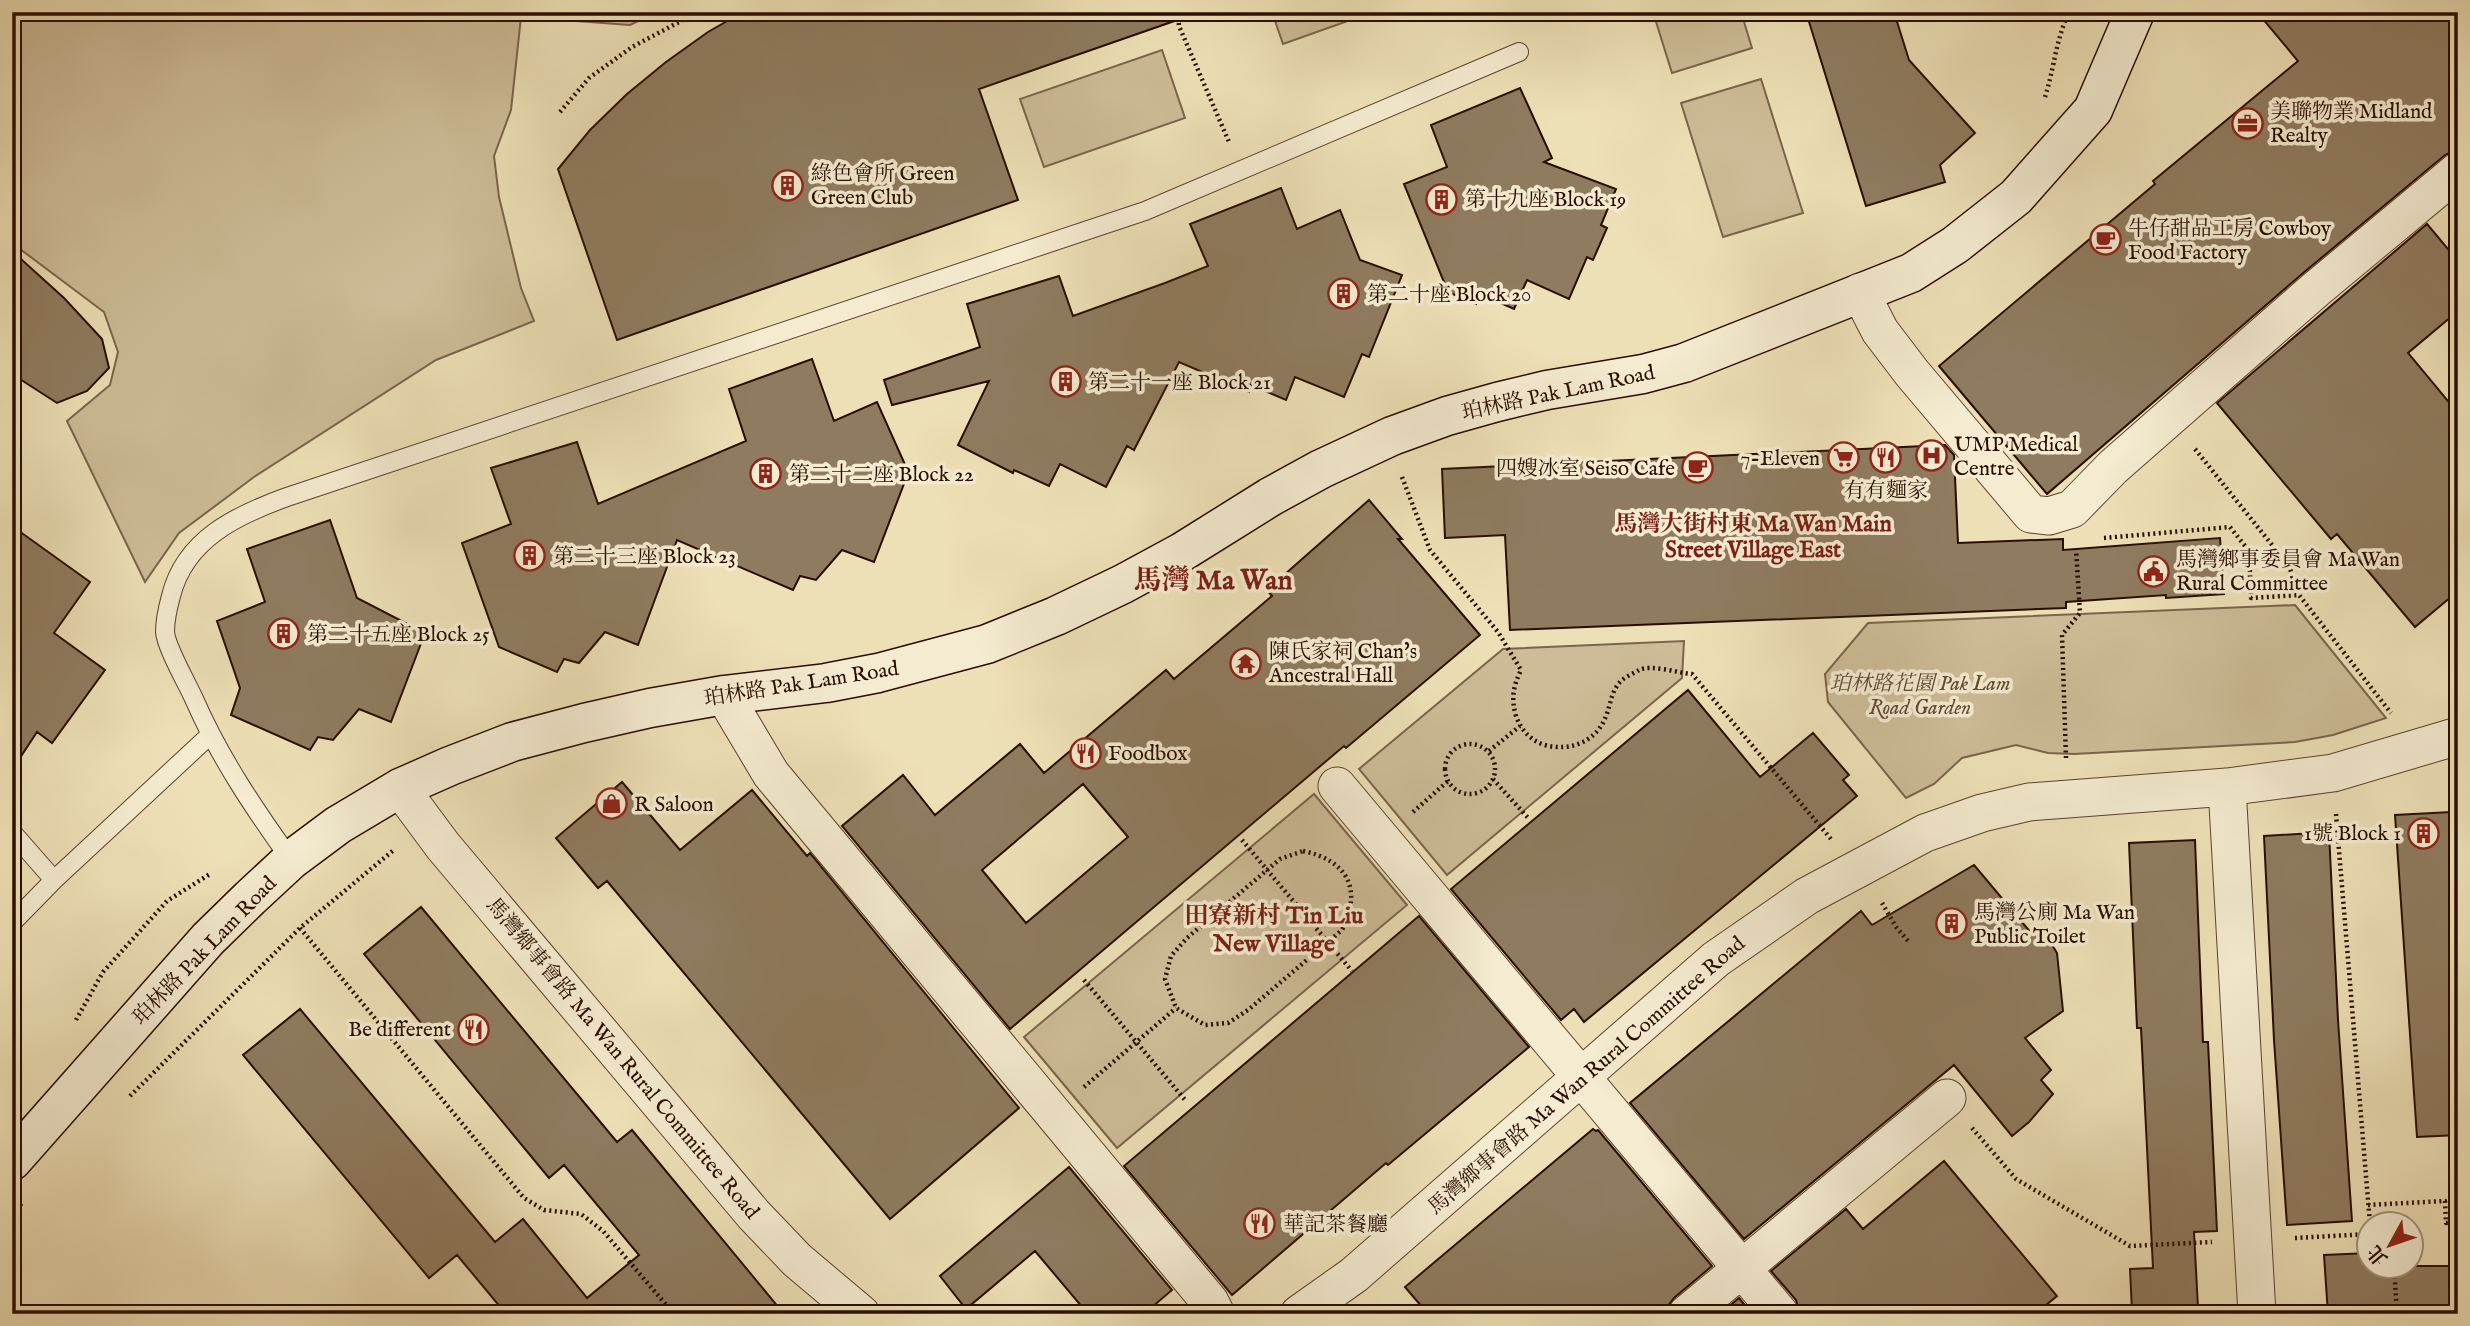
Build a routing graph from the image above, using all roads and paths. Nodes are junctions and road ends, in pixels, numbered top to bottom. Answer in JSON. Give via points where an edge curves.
{"nodes":[{"id":1,"x":698,"y":12,"type":"edge"},
{"id":2,"x":1178,"y":12,"type":"edge"},
{"id":3,"x":2069,"y":12,"type":"edge"},
{"id":4,"x":2136,"y":12,"type":"edge"},
{"id":5,"x":1519,"y":52,"type":"dead end"},
{"id":6,"x":2043,"y":100,"type":"dead end"},
{"id":7,"x":560,"y":112,"type":"dead end"},
{"id":8,"x":1242,"y":171,"type":"junction"},
{"id":9,"x":2458,"y":171,"type":"edge"},
{"id":10,"x":1860,"y":292,"type":"junction"},
{"id":11,"x":2170,"y":417,"type":"junction"},
{"id":12,"x":1400,"y":473,"type":"dead end"},
{"id":13,"x":2074,"y":524,"type":"junction"},
{"id":14,"x":2299,"y":595,"type":"junction"},
{"id":15,"x":724,"y":695,"type":"junction"},
{"id":16,"x":2392,"y":714,"type":"dead end"},
{"id":17,"x":1520,"y":726,"type":"junction"},
{"id":18,"x":210,"y":735,"type":"junction"},
{"id":19,"x":2458,"y":736,"type":"edge"},
{"id":20,"x":1489,"y":751,"type":"junction"},
{"id":21,"x":2065,"y":762,"type":"dead end"},
{"id":22,"x":1493,"y":779,"type":"junction"},
{"id":23,"x":1337,"y":786,"type":"dead end"},
{"id":24,"x":2227,"y":787,"type":"junction"},
{"id":25,"x":400,"y":788,"type":"junction"},
{"id":26,"x":2336,"y":813,"type":"dead end"},
{"id":27,"x":1529,"y":820,"type":"dead end"},
{"id":28,"x":12,"y":832,"type":"edge"},
{"id":29,"x":1242,"y":840,"type":"dead end"},
{"id":30,"x":1833,"y":840,"type":"dead end"},
{"id":31,"x":404,"y":845,"type":"dead end"},
{"id":32,"x":291,"y":860,"type":"junction"},
{"id":33,"x":1267,"y":870,"type":"junction"},
{"id":34,"x":217,"y":871,"type":"dead end"},
{"id":35,"x":54,"y":880,"type":"junction"},
{"id":36,"x":1880,"y":899,"type":"dead end"},
{"id":37,"x":12,"y":923,"type":"edge"},
{"id":38,"x":300,"y":928,"type":"junction"},
{"id":39,"x":1328,"y":942,"type":"junction"},
{"id":40,"x":1909,"y":942,"type":"dead end"},
{"id":41,"x":1352,"y":971,"type":"dead end"},
{"id":42,"x":1084,"y":980,"type":"dead end"},
{"id":43,"x":1176,"y":1008,"type":"junction"},
{"id":44,"x":74,"y":1024,"type":"dead end"},
{"id":45,"x":1136,"y":1042,"type":"junction"},
{"id":46,"x":1101,"y":1073,"type":"dead end"},
{"id":47,"x":1582,"y":1077,"type":"junction"},
{"id":48,"x":1947,"y":1098,"type":"joint"},
{"id":49,"x":1186,"y":1101,"type":"dead end"},
{"id":50,"x":122,"y":1104,"type":"dead end"},
{"id":51,"x":12,"y":1161,"type":"edge"},
{"id":52,"x":22,"y":1202,"type":"dead end"},
{"id":53,"x":2368,"y":1205,"type":"junction"},
{"id":54,"x":2369,"y":1210,"type":"edge"},
{"id":55,"x":12,"y":1212,"type":"edge"},
{"id":56,"x":2458,"y":1222,"type":"edge"},
{"id":57,"x":2105,"y":1231,"type":"dead end"},
{"id":58,"x":1742,"y":1268,"type":"junction"},
{"id":59,"x":2395,"y":1280,"type":"edge"},
{"id":60,"x":674,"y":1314,"type":"edge"},
{"id":61,"x":861,"y":1314,"type":"edge"},
{"id":62,"x":1216,"y":1314,"type":"edge"},
{"id":63,"x":1299,"y":1314,"type":"edge"},
{"id":64,"x":1687,"y":1314,"type":"edge"},
{"id":65,"x":1780,"y":1314,"type":"edge"},
{"id":66,"x":2257,"y":1314,"type":"edge"},
{"id":67,"x":2397,"y":1314,"type":"edge"}],
"edges":[{"from":1,"to":7,"type":"path","via":[[632,47],[589,78]]},
{"from":2,"to":8,"type":"path","via":[[1179,26]]},
{"from":3,"to":6,"type":"path"},
{"from":4,"to":10,"type":"street","name":"珀林路 Pak Lam Road","via":[[2093,110],[2016,197],[1911,273]]},
{"from":5,"to":8,"type":"lane"},
{"from":8,"to":18,"type":"lane","via":[[1145,211],[300,492],[233,519],[212,533],[182,567],[167,610],[165,635]]},
{"from":9,"to":11,"type":"street"},
{"from":10,"to":13,"type":"street","via":[[1880,331],[2031,514]]},
{"from":10,"to":15,"type":"street","name":"珀林路 Pak Lam Road","via":[[1684,363],[1497,402],[1392,436],[1270,497],[1123,584],[987,644],[878,673]]},
{"from":11,"to":13,"type":"street","via":[[2113,467]]},
{"from":11,"to":14,"type":"path","via":[[2289,566]]},
{"from":12,"to":17,"type":"path","via":[[1430,550],[1498,632],[1521,670],[1512,702]]},
{"from":13,"to":14,"type":"path","via":[[2230,527],[2249,551],[2250,598]]},
{"from":13,"to":21,"type":"path","via":[[2080,613],[2062,635]]},
{"from":14,"to":16,"type":"path"},
{"from":15,"to":25,"type":"street","name":"珀林路 Pak Lam Road","via":[[650,708],[512,743]]},
{"from":15,"to":62,"type":"street","via":[[771,774]]},
{"from":17,"to":20,"type":"path"},
{"from":17,"to":30,"type":"path","via":[[1542,745],[1563,749],[1579,745],[1600,726],[1620,682],[1643,668],[1692,674]]},
{"from":18,"to":32,"type":"lane"},
{"from":18,"to":35,"type":"lane"},
{"from":19,"to":24,"type":"street","name":"馬灣鄉事會路 Ma Wan Rural Committee Road","via":[[2333,773]]},
{"from":20,"to":22,"type":"path","via":[[1495,762]]},
{"from":20,"to":22,"type":"path","via":[[1477,744],[1459,746],[1447,759],[1446,776],[1454,789],[1470,794],[1479,793]]},
{"from":22,"to":27,"type":"path"},
{"from":23,"to":47,"type":"street"},
{"from":24,"to":47,"type":"street","name":"馬灣鄉事會路 Ma Wan Rural Committee Road","via":[[2029,802],[1925,833],[1807,896],[1716,958]]},
{"from":24,"to":66,"type":"street"},
{"from":25,"to":32,"type":"street","name":"珀林路 Pak Lam Road"},
{"from":25,"to":61,"type":"street","name":"馬灣鄉事會路 Ma Wan Rural Committee Road","via":[[443,846],[754,1215],[797,1260]]},
{"from":26,"to":53,"type":"path"},
{"from":28,"to":35,"type":"lane"},
{"from":29,"to":33,"type":"path"},
{"from":31,"to":38,"type":"path","via":[[392,850]]},
{"from":32,"to":51,"type":"street","name":"珀林路 Pak Lam Road","via":[[208,939]]},
{"from":33,"to":39,"type":"path"},
{"from":33,"to":39,"type":"path","via":[[1280,859],[1303,851],[1324,856],[1343,872],[1352,892],[1351,913],[1342,930]]},
{"from":33,"to":43,"type":"path","via":[[1171,956],[1165,979]]},
{"from":34,"to":44,"type":"path","via":[[167,901],[103,972]]},
{"from":35,"to":37,"type":"lane"},
{"from":36,"to":40,"type":"path"},
{"from":38,"to":50,"type":"path"},
{"from":38,"to":60,"type":"path","via":[[524,1198],[544,1210],[582,1214],[604,1231]]},
{"from":39,"to":41,"type":"path"},
{"from":39,"to":43,"type":"path","via":[[1228,1023],[1205,1025]]},
{"from":42,"to":45,"type":"path"},
{"from":43,"to":45,"type":"path"},
{"from":45,"to":46,"type":"path"},
{"from":45,"to":49,"type":"path"},
{"from":47,"to":58,"type":"street"},
{"from":47,"to":63,"type":"street","name":"馬灣鄉事會路 Ma Wan Rural Committee Road","via":[[1354,1275]]},
{"from":48,"to":57,"type":"path","via":[[2016,1180]]},
{"from":48,"to":58,"type":"street"},
{"from":52,"to":55,"type":"path"},
{"from":53,"to":54,"type":"path"},
{"from":53,"to":56,"type":"path","via":[[2445,1201],[2446,1223]]},
{"from":58,"to":64,"type":"street"},
{"from":58,"to":65,"type":"street"},
{"from":59,"to":67,"type":"path"}]}
